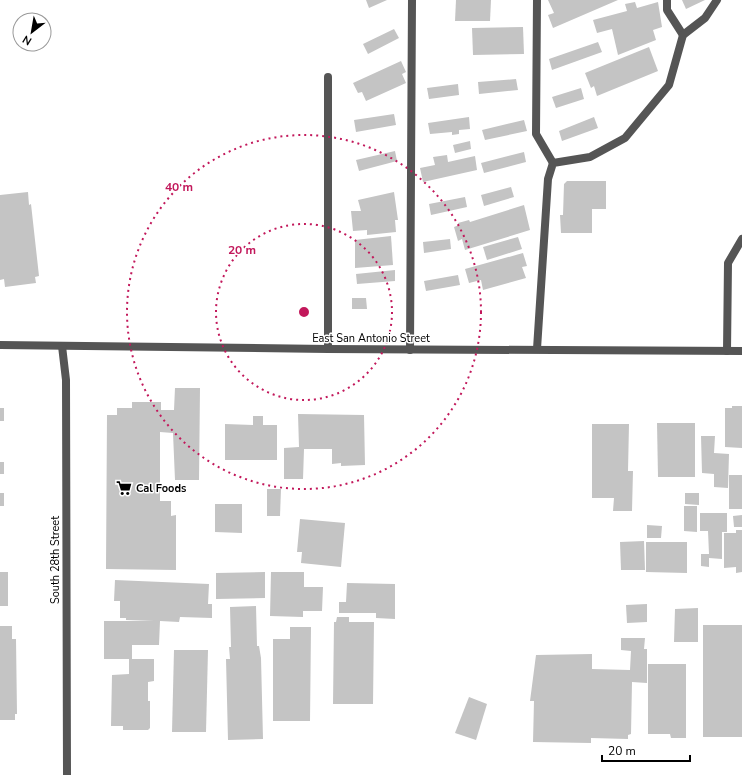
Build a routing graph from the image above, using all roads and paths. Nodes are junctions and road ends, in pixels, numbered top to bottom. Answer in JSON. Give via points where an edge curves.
{"nodes":[{"id":1,"x":412,"y":0,"type":"edge"},
{"id":2,"x":537,"y":0,"type":"edge"},
{"id":3,"x":667,"y":0,"type":"edge"},
{"id":4,"x":717,"y":0,"type":"edge"},
{"id":5,"x":683,"y":36,"type":"junction"},
{"id":6,"x":328,"y":77,"type":"dead end"},
{"id":7,"x":553,"y":163,"type":"junction"},
{"id":8,"x":742,"y":239,"type":"edge"},
{"id":9,"x":0,"y":345,"type":"edge"},
{"id":10,"x":62,"y":346,"type":"junction"},
{"id":11,"x":328,"y":349,"type":"junction"},
{"id":12,"x":537,"y":349,"type":"junction"},
{"id":13,"x":410,"y":350,"type":"junction"},
{"id":14,"x":727,"y":351,"type":"junction"},
{"id":15,"x":742,"y":351,"type":"edge"},
{"id":16,"x":67,"y":775,"type":"edge"}],
"edges":[{"from":1,"to":13,"type":"street"},
{"from":2,"to":7,"type":"street","via":[[536,134]]},
{"from":3,"to":5,"type":"street","via":[[667,10]]},
{"from":4,"to":5,"type":"street","via":[[705,18]]},
{"from":5,"to":7,"type":"street","via":[[669,85],[625,138],[590,158]]},
{"from":6,"to":11,"type":"street"},
{"from":7,"to":12,"type":"street","via":[[548,179]]},
{"from":8,"to":14,"type":"street","via":[[728,263]]},
{"from":9,"to":10,"type":"street","name":"East San Antonio Street"},
{"from":10,"to":11,"type":"street","name":"East San Antonio Street"},
{"from":10,"to":16,"type":"street","name":"South 28th Street","via":[[66,380]]},
{"from":11,"to":13,"type":"street","name":"East San Antonio Street"},
{"from":12,"to":13,"type":"street","name":"East San Antonio Street"},
{"from":12,"to":14,"type":"street","name":"East San Antonio Street"},
{"from":14,"to":15,"type":"street","name":"East San Antonio Street"}]}
